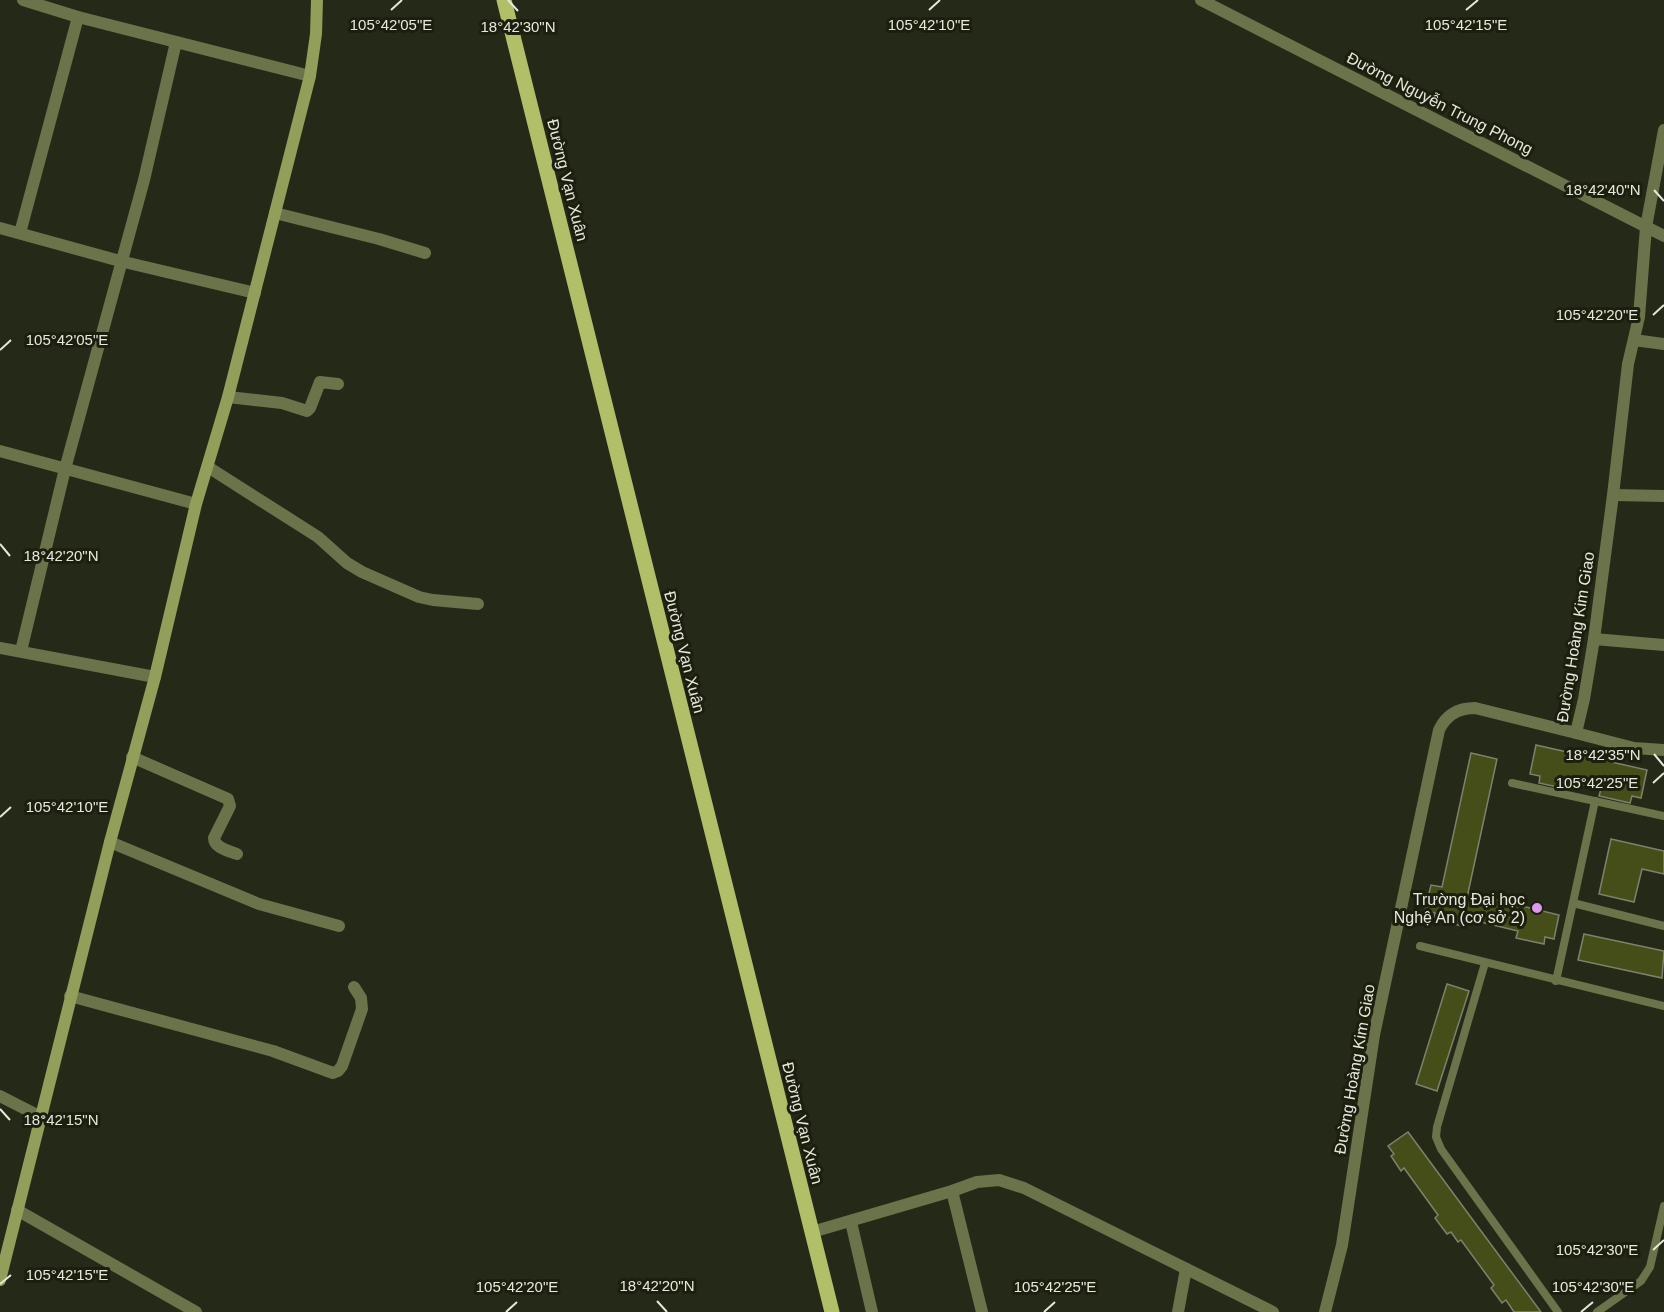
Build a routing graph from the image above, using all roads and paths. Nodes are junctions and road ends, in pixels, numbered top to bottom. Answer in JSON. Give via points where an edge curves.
{"nodes":[{"id":1,"x":23,"y":0,"type":"edge"},
{"id":2,"x":317,"y":0,"type":"edge"},
{"id":3,"x":504,"y":0,"type":"edge"},
{"id":4,"x":1201,"y":0,"type":"edge"},
{"id":5,"x":78,"y":17,"type":"junction"},
{"id":6,"x":176,"y":42,"type":"junction"},
{"id":7,"x":310,"y":75,"type":"junction"},
{"id":8,"x":1664,"y":130,"type":"edge"},
{"id":9,"x":275,"y":213,"type":"junction"},
{"id":10,"x":1646,"y":227,"type":"junction"},
{"id":11,"x":0,"y":228,"type":"edge"},
{"id":12,"x":20,"y":233,"type":"junction"},
{"id":13,"x":1664,"y":236,"type":"edge"},
{"id":14,"x":425,"y":253,"type":"dead end"},
{"id":15,"x":120,"y":261,"type":"junction"},
{"id":16,"x":255,"y":292,"type":"junction"},
{"id":17,"x":1634,"y":340,"type":"junction"},
{"id":18,"x":1664,"y":344,"type":"edge"},
{"id":19,"x":338,"y":384,"type":"dead end"},
{"id":20,"x":228,"y":397,"type":"junction"},
{"id":21,"x":0,"y":451,"type":"edge"},
{"id":22,"x":208,"y":467,"type":"junction"},
{"id":23,"x":65,"y":468,"type":"junction"},
{"id":24,"x":1613,"y":495,"type":"junction"},
{"id":25,"x":1664,"y":495,"type":"edge"},
{"id":26,"x":196,"y":504,"type":"junction"},
{"id":27,"x":478,"y":604,"type":"dead end"},
{"id":28,"x":1594,"y":639,"type":"junction"},
{"id":29,"x":1664,"y":645,"type":"edge"},
{"id":30,"x":0,"y":648,"type":"edge"},
{"id":31,"x":21,"y":651,"type":"junction"},
{"id":32,"x":155,"y":677,"type":"junction"},
{"id":33,"x":1576,"y":733,"type":"junction"},
{"id":34,"x":1664,"y":750,"type":"edge"},
{"id":35,"x":132,"y":757,"type":"junction"},
{"id":36,"x":1512,"y":783,"type":"dead end"},
{"id":37,"x":1595,"y":801,"type":"junction"},
{"id":38,"x":1664,"y":816,"type":"edge"},
{"id":39,"x":110,"y":842,"type":"junction"},
{"id":40,"x":237,"y":854,"type":"dead end"},
{"id":41,"x":1573,"y":903,"type":"junction"},
{"id":42,"x":339,"y":926,"type":"dead end"},
{"id":43,"x":1664,"y":926,"type":"edge"},
{"id":44,"x":1420,"y":946,"type":"dead end"},
{"id":45,"x":1485,"y":963,"type":"junction"},
{"id":46,"x":1556,"y":981,"type":"junction"},
{"id":47,"x":354,"y":987,"type":"dead end"},
{"id":48,"x":70,"y":996,"type":"junction"},
{"id":49,"x":1664,"y":1006,"type":"edge"},
{"id":50,"x":0,"y":1096,"type":"edge"},
{"id":51,"x":41,"y":1117,"type":"junction"},
{"id":52,"x":952,"y":1191,"type":"junction"},
{"id":53,"x":1664,"y":1206,"type":"edge"},
{"id":54,"x":17,"y":1210,"type":"junction"},
{"id":55,"x":851,"y":1222,"type":"junction"},
{"id":56,"x":812,"y":1232,"type":"junction"},
{"id":57,"x":1186,"y":1269,"type":"junction"},
{"id":58,"x":0,"y":1280,"type":"edge"},
{"id":59,"x":196,"y":1312,"type":"edge"},
{"id":60,"x":832,"y":1312,"type":"edge"},
{"id":61,"x":872,"y":1312,"type":"edge"},
{"id":62,"x":982,"y":1312,"type":"edge"},
{"id":63,"x":1178,"y":1312,"type":"edge"},
{"id":64,"x":1271,"y":1312,"type":"edge"},
{"id":65,"x":1325,"y":1312,"type":"edge"},
{"id":66,"x":1558,"y":1312,"type":"edge"},
{"id":67,"x":1598,"y":1312,"type":"edge"}],
"edges":[{"from":1,"to":5,"type":"street"},
{"from":2,"to":7,"type":"street"},
{"from":3,"to":56,"type":"main road","name":"Đường Vạn Xuân"},
{"from":4,"to":10,"type":"street","name":"Đường Nguyễn Trung Phong"},
{"from":5,"to":6,"type":"street"},
{"from":5,"to":12,"type":"street"},
{"from":6,"to":7,"type":"street"},
{"from":6,"to":15,"type":"street","via":[[144,180]]},
{"from":7,"to":9,"type":"street"},
{"from":8,"to":10,"type":"street","name":"Đường Hoàng Kim Giao"},
{"from":9,"to":14,"type":"street"},
{"from":9,"to":16,"type":"street"},
{"from":10,"to":13,"type":"street","name":"Đường Nguyễn Trung Phong"},
{"from":10,"to":17,"type":"street","name":"Đường Hoàng Kim Giao"},
{"from":11,"to":12,"type":"street"},
{"from":12,"to":15,"type":"street"},
{"from":15,"to":16,"type":"street"},
{"from":15,"to":23,"type":"street"},
{"from":16,"to":20,"type":"street"},
{"from":17,"to":18,"type":"street"},
{"from":17,"to":24,"type":"street","name":"Đường Hoàng Kim Giao"},
{"from":19,"to":20,"type":"street","via":[[320,382],[310,408],[304,411],[282,403]]},
{"from":20,"to":22,"type":"street"},
{"from":21,"to":23,"type":"street"},
{"from":22,"to":26,"type":"street"},
{"from":22,"to":27,"type":"street","via":[[318,537],[362,572],[419,597]]},
{"from":23,"to":26,"type":"street"},
{"from":23,"to":31,"type":"street"},
{"from":24,"to":25,"type":"street"},
{"from":24,"to":28,"type":"street","name":"Đường Hoàng Kim Giao"},
{"from":26,"to":32,"type":"street"},
{"from":28,"to":29,"type":"street"},
{"from":28,"to":33,"type":"street","name":"Đường Hoàng Kim Giao"},
{"from":30,"to":31,"type":"street"},
{"from":31,"to":32,"type":"street"},
{"from":32,"to":35,"type":"street"},
{"from":33,"to":34,"type":"street","via":[[1634,748]]},
{"from":33,"to":65,"type":"street","name":"Đường Hoàng Kim Giao","via":[[1475,708],[1451,714],[1439,730],[1374,1035],[1344,1233]]},
{"from":35,"to":39,"type":"street"},
{"from":35,"to":40,"type":"street","via":[[228,799],[230,806],[214,842]]},
{"from":36,"to":37,"type":"lane"},
{"from":37,"to":38,"type":"lane"},
{"from":37,"to":41,"type":"lane"},
{"from":39,"to":42,"type":"street","via":[[259,904]]},
{"from":39,"to":48,"type":"street"},
{"from":41,"to":43,"type":"lane"},
{"from":41,"to":46,"type":"lane"},
{"from":44,"to":45,"type":"lane"},
{"from":45,"to":46,"type":"lane"},
{"from":45,"to":66,"type":"lane","via":[[1436,1137]]},
{"from":46,"to":49,"type":"lane"},
{"from":47,"to":48,"type":"street","via":[[362,1008],[342,1066],[333,1073],[273,1051]]},
{"from":48,"to":51,"type":"street"},
{"from":50,"to":51,"type":"street"},
{"from":51,"to":54,"type":"street"},
{"from":52,"to":55,"type":"street"},
{"from":52,"to":57,"type":"street","via":[[977,1182],[999,1180],[1024,1188]]},
{"from":52,"to":62,"type":"street"},
{"from":53,"to":67,"type":"lane","via":[[1650,1267],[1641,1281]]},
{"from":54,"to":58,"type":"street"},
{"from":54,"to":59,"type":"street"},
{"from":55,"to":56,"type":"street"},
{"from":55,"to":61,"type":"street"},
{"from":56,"to":60,"type":"main road","name":"Đường Vạn Xuân"},
{"from":57,"to":63,"type":"street"},
{"from":57,"to":64,"type":"street"}]}
